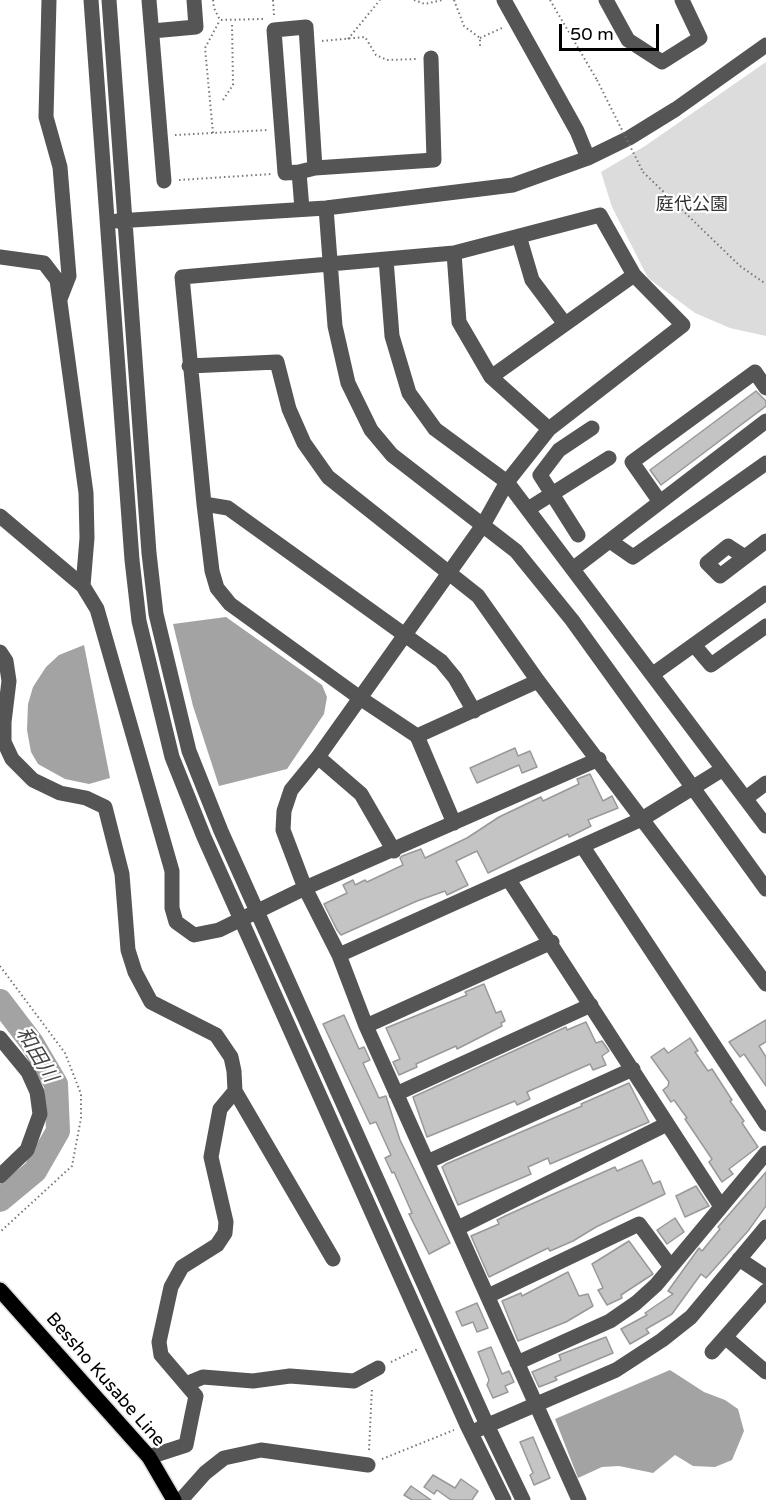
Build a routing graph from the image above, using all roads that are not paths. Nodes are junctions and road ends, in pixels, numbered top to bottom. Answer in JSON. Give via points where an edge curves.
{"nodes":[{"id":1,"x":49,"y":0,"type":"edge"},
{"id":2,"x":91,"y":0,"type":"edge"},
{"id":3,"x":108,"y":0,"type":"edge"},
{"id":4,"x":149,"y":0,"type":"edge"},
{"id":5,"x":194,"y":0,"type":"edge"},
{"id":6,"x":504,"y":0,"type":"edge"},
{"id":7,"x":606,"y":0,"type":"edge"},
{"id":8,"x":682,"y":0,"type":"edge"},
{"id":9,"x":152,"y":31,"type":"junction"},
{"id":10,"x":766,"y":45,"type":"edge"},
{"id":11,"x":430,"y":58,"type":"road end"},
{"id":12,"x":588,"y":158,"type":"junction"},
{"id":13,"x":315,"y":168,"type":"junction"},
{"id":14,"x":292,"y":172,"type":"junction"},
{"id":15,"x":164,"y":181,"type":"road end"},
{"id":16,"x":326,"y":208,"type":"junction"},
{"id":17,"x":302,"y":209,"type":"junction"},
{"id":18,"x":125,"y":220,"type":"junction"},
{"id":19,"x":108,"y":221,"type":"junction"},
{"id":20,"x":519,"y":236,"type":"junction"},
{"id":21,"x":454,"y":253,"type":"junction"},
{"id":22,"x":0,"y":257,"type":"edge"},
{"id":23,"x":386,"y":259,"type":"junction"},
{"id":24,"x":331,"y":265,"type":"junction"},
{"id":25,"x":634,"y":275,"type":"junction"},
{"id":26,"x":59,"y":301,"type":"junction"},
{"id":27,"x":565,"y":324,"type":"junction"},
{"id":28,"x":189,"y":366,"type":"junction"},
{"id":29,"x":491,"y":377,"type":"junction"},
{"id":30,"x":766,"y":388,"type":"edge"},
{"id":31,"x":766,"y":421,"type":"edge"},
{"id":32,"x":592,"y":428,"type":"dead end"},
{"id":33,"x":549,"y":429,"type":"junction"},
{"id":34,"x":609,"y":458,"type":"dead end"},
{"id":35,"x":766,"y":463,"type":"edge"},
{"id":36,"x":507,"y":482,"type":"junction"},
{"id":37,"x":549,"y":494,"type":"junction"},
{"id":38,"x":660,"y":502,"type":"junction"},
{"id":39,"x":204,"y":504,"type":"junction"},
{"id":40,"x":528,"y":509,"type":"junction"},
{"id":41,"x":0,"y":516,"type":"edge"},
{"id":42,"x":483,"y":525,"type":"junction"},
{"id":43,"x":578,"y":535,"type":"dead end"},
{"id":44,"x":610,"y":541,"type":"junction"},
{"id":45,"x":766,"y":542,"type":"edge"},
{"id":46,"x":745,"y":557,"type":"dead end"},
{"id":47,"x":574,"y":568,"type":"junction"},
{"id":48,"x":451,"y":572,"type":"junction"},
{"id":49,"x":83,"y":586,"type":"junction"},
{"id":50,"x":766,"y":593,"type":"edge"},
{"id":51,"x":766,"y":626,"type":"edge"},
{"id":52,"x":405,"y":635,"type":"junction"},
{"id":53,"x":694,"y":645,"type":"junction"},
{"id":54,"x":0,"y":652,"type":"edge"},
{"id":55,"x":653,"y":674,"type":"junction"},
{"id":56,"x":538,"y":681,"type":"junction"},
{"id":57,"x":360,"y":698,"type":"junction"},
{"id":58,"x":474,"y":711,"type":"junction"},
{"id":59,"x":417,"y":736,"type":"junction"},
{"id":60,"x":318,"y":757,"type":"junction"},
{"id":61,"x":598,"y":759,"type":"junction"},
{"id":62,"x":723,"y":769,"type":"junction"},
{"id":63,"x":766,"y":783,"type":"edge"},
{"id":64,"x":693,"y":790,"type":"junction"},
{"id":65,"x":746,"y":798,"type":"junction"},
{"id":66,"x":642,"y":819,"type":"junction"},
{"id":67,"x":454,"y":823,"type":"junction"},
{"id":68,"x":766,"y":826,"type":"edge"},
{"id":69,"x":583,"y":847,"type":"junction"},
{"id":70,"x":394,"y":851,"type":"junction"},
{"id":71,"x":509,"y":880,"type":"junction"},
{"id":72,"x":305,"y":888,"type":"junction"},
{"id":73,"x":766,"y":889,"type":"edge"},
{"id":74,"x":257,"y":911,"type":"junction"},
{"id":75,"x":241,"y":919,"type":"junction"},
{"id":76,"x":552,"y":942,"type":"junction"},
{"id":77,"x":339,"y":956,"type":"junction"},
{"id":78,"x":766,"y":984,"type":"edge"},
{"id":79,"x":591,"y":1005,"type":"junction"},
{"id":80,"x":366,"y":1026,"type":"junction"},
{"id":81,"x":0,"y":1038,"type":"edge"},
{"id":82,"x":633,"y":1069,"type":"junction"},
{"id":83,"x":235,"y":1091,"type":"junction"},
{"id":84,"x":396,"y":1094,"type":"junction"},
{"id":85,"x":668,"y":1124,"type":"junction"},
{"id":86,"x":766,"y":1124,"type":"edge"},
{"id":87,"x":766,"y":1153,"type":"edge"},
{"id":88,"x":427,"y":1162,"type":"junction"},
{"id":89,"x":0,"y":1176,"type":"edge"},
{"id":90,"x":720,"y":1205,"type":"junction"},
{"id":91,"x":766,"y":1227,"type":"edge"},
{"id":92,"x":458,"y":1228,"type":"junction"},
{"id":93,"x":333,"y":1259,"type":"dead end"},
{"id":94,"x":739,"y":1260,"type":"junction"},
{"id":95,"x":671,"y":1267,"type":"junction"},
{"id":96,"x":766,"y":1277,"type":"edge"},
{"id":97,"x":0,"y":1290,"type":"edge"},
{"id":98,"x":766,"y":1291,"type":"edge"},
{"id":99,"x":488,"y":1296,"type":"junction"},
{"id":100,"x":725,"y":1337,"type":"junction"},
{"id":101,"x":712,"y":1352,"type":"dead end"},
{"id":102,"x":517,"y":1363,"type":"junction"},
{"id":103,"x":373,"y":1371,"type":"road end"},
{"id":104,"x":766,"y":1372,"type":"edge"},
{"id":105,"x":186,"y":1384,"type":"junction"},
{"id":106,"x":537,"y":1405,"type":"junction"},
{"id":107,"x":487,"y":1425,"type":"junction"},
{"id":108,"x":469,"y":1428,"type":"junction"},
{"id":109,"x":149,"y":1457,"type":"junction"},
{"id":110,"x":368,"y":1465,"type":"road end"},
{"id":111,"x":174,"y":1500,"type":"edge"},
{"id":112,"x":181,"y":1500,"type":"edge"},
{"id":113,"x":504,"y":1500,"type":"edge"},
{"id":114,"x":523,"y":1500,"type":"edge"},
{"id":115,"x":579,"y":1500,"type":"edge"}],
"edges":[{"from":1,"to":26,"type":"street","via":[[46,117],[60,167],[69,276]]},
{"from":2,"to":19,"type":"street"},
{"from":3,"to":18,"type":"street"},
{"from":4,"to":9,"type":"street"},
{"from":5,"to":9,"type":"street","via":[[196,27]]},
{"from":6,"to":12,"type":"street"},
{"from":7,"to":8,"type":"street","via":[[628,40],[662,62],[700,38]]},
{"from":9,"to":15,"type":"street"},
{"from":10,"to":12,"type":"street","via":[[676,109]]},
{"from":11,"to":13,"type":"street","via":[[434,160]]},
{"from":12,"to":16,"type":"street","via":[[513,185]]},
{"from":13,"to":14,"type":"street"},
{"from":13,"to":14,"type":"street","via":[[306,27],[274,30],[282,129]]},
{"from":14,"to":17,"type":"street"},
{"from":16,"to":17,"type":"street"},
{"from":16,"to":24,"type":"street"},
{"from":17,"to":18,"type":"street"},
{"from":18,"to":19,"type":"street"},
{"from":18,"to":74,"type":"street","via":[[156,614],[189,751]]},
{"from":19,"to":75,"type":"street","via":[[139,621],[172,758]]},
{"from":20,"to":21,"type":"street"},
{"from":20,"to":25,"type":"street","via":[[600,215]]},
{"from":20,"to":27,"type":"street","via":[[532,280]]},
{"from":21,"to":23,"type":"street"},
{"from":21,"to":29,"type":"street","via":[[459,322]]},
{"from":22,"to":26,"type":"street","via":[[44,263],[57,280]]},
{"from":23,"to":24,"type":"street"},
{"from":23,"to":36,"type":"street","via":[[392,336],[409,393],[435,429]]},
{"from":24,"to":28,"type":"street","via":[[182,277]]},
{"from":24,"to":42,"type":"street","via":[[335,326],[348,383],[371,430],[392,455]]},
{"from":25,"to":27,"type":"street"},
{"from":25,"to":33,"type":"street","via":[[683,326]]},
{"from":26,"to":49,"type":"street","via":[[86,493]]},
{"from":27,"to":29,"type":"street"},
{"from":28,"to":39,"type":"street"},
{"from":28,"to":48,"type":"street","via":[[277,362],[289,409],[304,443],[327,477]]},
{"from":29,"to":33,"type":"street"},
{"from":30,"to":38,"type":"street","via":[[755,372],[632,462]]},
{"from":31,"to":38,"type":"street"},
{"from":32,"to":37,"type":"street","via":[[559,450],[540,476]]},
{"from":33,"to":36,"type":"street"},
{"from":34,"to":37,"type":"street"},
{"from":35,"to":44,"type":"street","via":[[633,557]]},
{"from":36,"to":40,"type":"street"},
{"from":36,"to":42,"type":"street"},
{"from":37,"to":40,"type":"street"},
{"from":37,"to":43,"type":"street"},
{"from":38,"to":44,"type":"street"},
{"from":39,"to":52,"type":"street","via":[[228,508]]},
{"from":39,"to":57,"type":"street","via":[[217,588],[230,604]]},
{"from":40,"to":47,"type":"street"},
{"from":41,"to":49,"type":"street"},
{"from":42,"to":48,"type":"street"},
{"from":42,"to":64,"type":"street","via":[[516,551],[572,620]]},
{"from":44,"to":47,"type":"street"},
{"from":45,"to":46,"type":"street"},
{"from":47,"to":55,"type":"street"},
{"from":48,"to":52,"type":"street"},
{"from":48,"to":56,"type":"street","via":[[478,596]]},
{"from":49,"to":75,"type":"street","via":[[97,609],[172,871],[176,922],[195,934],[206,934]]},
{"from":50,"to":53,"type":"street"},
{"from":51,"to":53,"type":"street","via":[[711,665]]},
{"from":52,"to":57,"type":"street"},
{"from":52,"to":58,"type":"street","via":[[441,661]]},
{"from":53,"to":55,"type":"street"},
{"from":54,"to":83,"type":"street","via":[[6,661],[9,681],[4,742],[12,759],[33,780],[105,807],[122,874],[128,950],[135,972],[151,1002],[216,1035],[231,1058]]},
{"from":55,"to":62,"type":"street"},
{"from":56,"to":58,"type":"street"},
{"from":56,"to":61,"type":"street"},
{"from":57,"to":59,"type":"street"},
{"from":57,"to":60,"type":"street"},
{"from":58,"to":59,"type":"street"},
{"from":59,"to":67,"type":"street"},
{"from":60,"to":70,"type":"street","via":[[361,794]]},
{"from":60,"to":72,"type":"street","via":[[291,790],[284,811],[286,843]]},
{"from":61,"to":66,"type":"street"},
{"from":61,"to":67,"type":"street"},
{"from":62,"to":64,"type":"street"},
{"from":62,"to":65,"type":"street"},
{"from":63,"to":65,"type":"street"},
{"from":64,"to":66,"type":"street"},
{"from":64,"to":73,"type":"street"},
{"from":65,"to":68,"type":"street"},
{"from":66,"to":69,"type":"street"},
{"from":66,"to":78,"type":"street"},
{"from":67,"to":70,"type":"street"},
{"from":69,"to":71,"type":"street"},
{"from":69,"to":86,"type":"street"},
{"from":70,"to":72,"type":"street"},
{"from":71,"to":76,"type":"street"},
{"from":71,"to":77,"type":"street"},
{"from":72,"to":74,"type":"street"},
{"from":72,"to":77,"type":"street"},
{"from":74,"to":75,"type":"street"},
{"from":74,"to":107,"type":"street"},
{"from":75,"to":108,"type":"street"},
{"from":76,"to":79,"type":"street"},
{"from":76,"to":80,"type":"street"},
{"from":77,"to":80,"type":"street"},
{"from":79,"to":82,"type":"street"},
{"from":79,"to":84,"type":"street"},
{"from":80,"to":84,"type":"street"},
{"from":81,"to":89,"type":"street","via":[[28,1072],[37,1092],[40,1114],[27,1150]]},
{"from":82,"to":85,"type":"street"},
{"from":82,"to":88,"type":"street"},
{"from":83,"to":93,"type":"street"},
{"from":83,"to":105,"type":"street","via":[[220,1109],[211,1157],[225,1233],[217,1245],[182,1267],[171,1287],[159,1342],[161,1355]]},
{"from":84,"to":88,"type":"street"},
{"from":85,"to":90,"type":"street"},
{"from":85,"to":92,"type":"street"},
{"from":87,"to":90,"type":"street"},
{"from":88,"to":92,"type":"street"},
{"from":90,"to":95,"type":"street"},
{"from":91,"to":94,"type":"street"},
{"from":92,"to":99,"type":"street"},
{"from":94,"to":96,"type":"street"},
{"from":94,"to":106,"type":"street","via":[[691,1317],[662,1340],[616,1370]]},
{"from":95,"to":99,"type":"street","via":[[639,1224]]},
{"from":95,"to":102,"type":"street","via":[[656,1285],[610,1321]]},
{"from":97,"to":109,"type":"main road","name":"Bessho Kusabe Line"},
{"from":98,"to":100,"type":"street"},
{"from":99,"to":102,"type":"street"},
{"from":100,"to":101,"type":"street"},
{"from":100,"to":104,"type":"street"},
{"from":102,"to":106,"type":"street"},
{"from":103,"to":105,"type":"street","via":[[354,1381],[290,1376],[253,1382],[202,1377]]},
{"from":105,"to":109,"type":"street","via":[[196,1396],[186,1445]]},
{"from":106,"to":107,"type":"street"},
{"from":106,"to":115,"type":"street"},
{"from":107,"to":108,"type":"street"},
{"from":107,"to":114,"type":"street"},
{"from":108,"to":113,"type":"street"},
{"from":109,"to":111,"type":"main road","name":"Bessho Kusabe Line"},
{"from":110,"to":112,"type":"street","via":[[261,1450],[224,1458]]}]}
